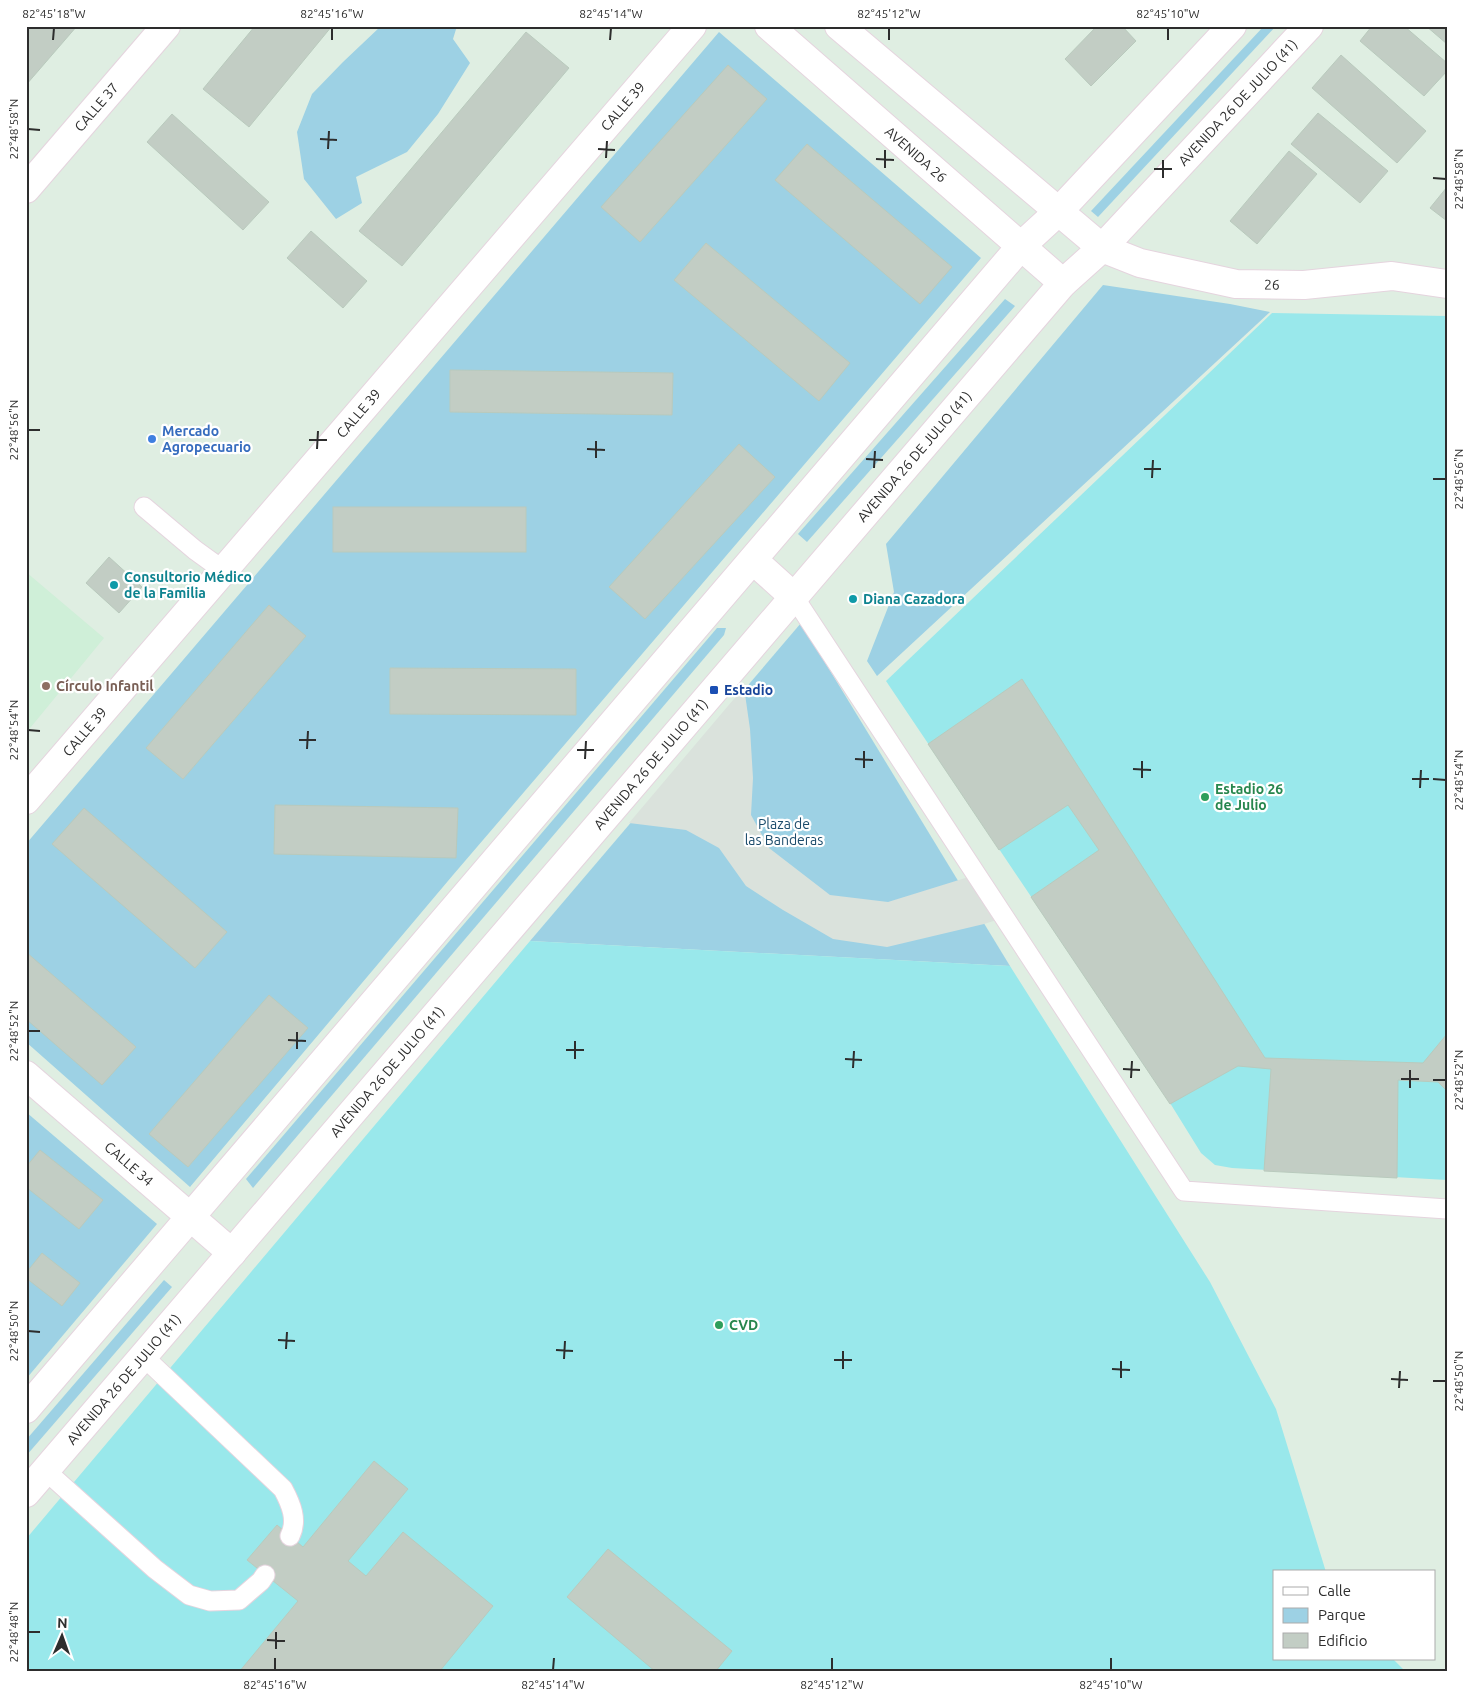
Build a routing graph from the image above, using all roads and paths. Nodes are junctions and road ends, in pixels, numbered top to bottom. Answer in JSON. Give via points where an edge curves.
{"nodes":[{"id":1,"x":166,"y":26,"type":"edge"},
{"id":2,"x":692,"y":26,"type":"edge"},
{"id":3,"x":769,"y":26,"type":"edge"},
{"id":4,"x":839,"y":26,"type":"edge"},
{"id":5,"x":1232,"y":26,"type":"edge"},
{"id":6,"x":1309,"y":26,"type":"edge"},
{"id":7,"x":26,"y":189,"type":"edge"},
{"id":8,"x":1059,"y":211,"type":"junction"},
{"id":9,"x":1021,"y":246,"type":"junction"},
{"id":10,"x":1102,"y":248,"type":"junction"},
{"id":11,"x":1063,"y":283,"type":"junction"},
{"id":12,"x":1447,"y":284,"type":"edge"},
{"id":13,"x":144,"y":507,"type":"dead end"},
{"id":14,"x":753,"y":560,"type":"junction"},
{"id":15,"x":224,"y":571,"type":"junction"},
{"id":16,"x":794,"y":597,"type":"junction"},
{"id":17,"x":26,"y":800,"type":"edge"},
{"id":18,"x":26,"y":1075,"type":"edge"},
{"id":19,"x":1447,"y":1209,"type":"edge"},
{"id":20,"x":191,"y":1216,"type":"junction"},
{"id":21,"x":232,"y":1252,"type":"junction"},
{"id":22,"x":144,"y":1356,"type":"junction"},
{"id":23,"x":26,"y":1409,"type":"edge"},
{"id":24,"x":46,"y":1470,"type":"junction"},
{"id":25,"x":26,"y":1493,"type":"edge"},
{"id":26,"x":290,"y":1536,"type":"dead end"},
{"id":27,"x":265,"y":1575,"type":"dead end"}],
"edges":[{"from":1,"to":7,"type":"main road","name":"CALLE 37"},
{"from":2,"to":15,"type":"main road","name":"CALLE 39"},
{"from":3,"to":9,"type":"main road","name":"AVENIDA 26"},
{"from":4,"to":8,"type":"main road"},
{"from":5,"to":8,"type":"main road"},
{"from":6,"to":10,"type":"main road","name":"AVENIDA 26 DE JULIO (41)"},
{"from":8,"to":9,"type":"main road"},
{"from":8,"to":10,"type":"main road"},
{"from":9,"to":11,"type":"main road","name":"AVENIDA 26"},
{"from":9,"to":14,"type":"main road"},
{"from":10,"to":11,"type":"main road","name":"AVENIDA 26 DE JULIO (41)"},
{"from":10,"to":12,"type":"main road","name":"26","via":[[1140,263],[1236,284],[1304,285],[1392,276]]},
{"from":11,"to":16,"type":"main road","name":"AVENIDA 26 DE JULIO (41)"},
{"from":13,"to":15,"type":"lane"},
{"from":14,"to":16,"type":"main road"},
{"from":14,"to":20,"type":"main road"},
{"from":15,"to":17,"type":"main road","name":"CALLE 39"},
{"from":16,"to":19,"type":"lane","via":[[1184,1191]]},
{"from":16,"to":21,"type":"main road","name":"AVENIDA 26 DE JULIO (41)"},
{"from":18,"to":20,"type":"main road","name":"CALLE 34"},
{"from":20,"to":21,"type":"main road","name":"CALLE 34"},
{"from":20,"to":23,"type":"main road"},
{"from":21,"to":22,"type":"main road","name":"AVENIDA 26 DE JULIO (41)"},
{"from":22,"to":24,"type":"main road","name":"AVENIDA 26 DE JULIO (41)"},
{"from":22,"to":26,"type":"lane","via":[[283,1489],[292,1507],[294,1527]]},
{"from":24,"to":25,"type":"main road","name":"AVENIDA 26 DE JULIO (41)"},
{"from":24,"to":27,"type":"lane","via":[[155,1569],[189,1595],[210,1601],[239,1600]]}]}
